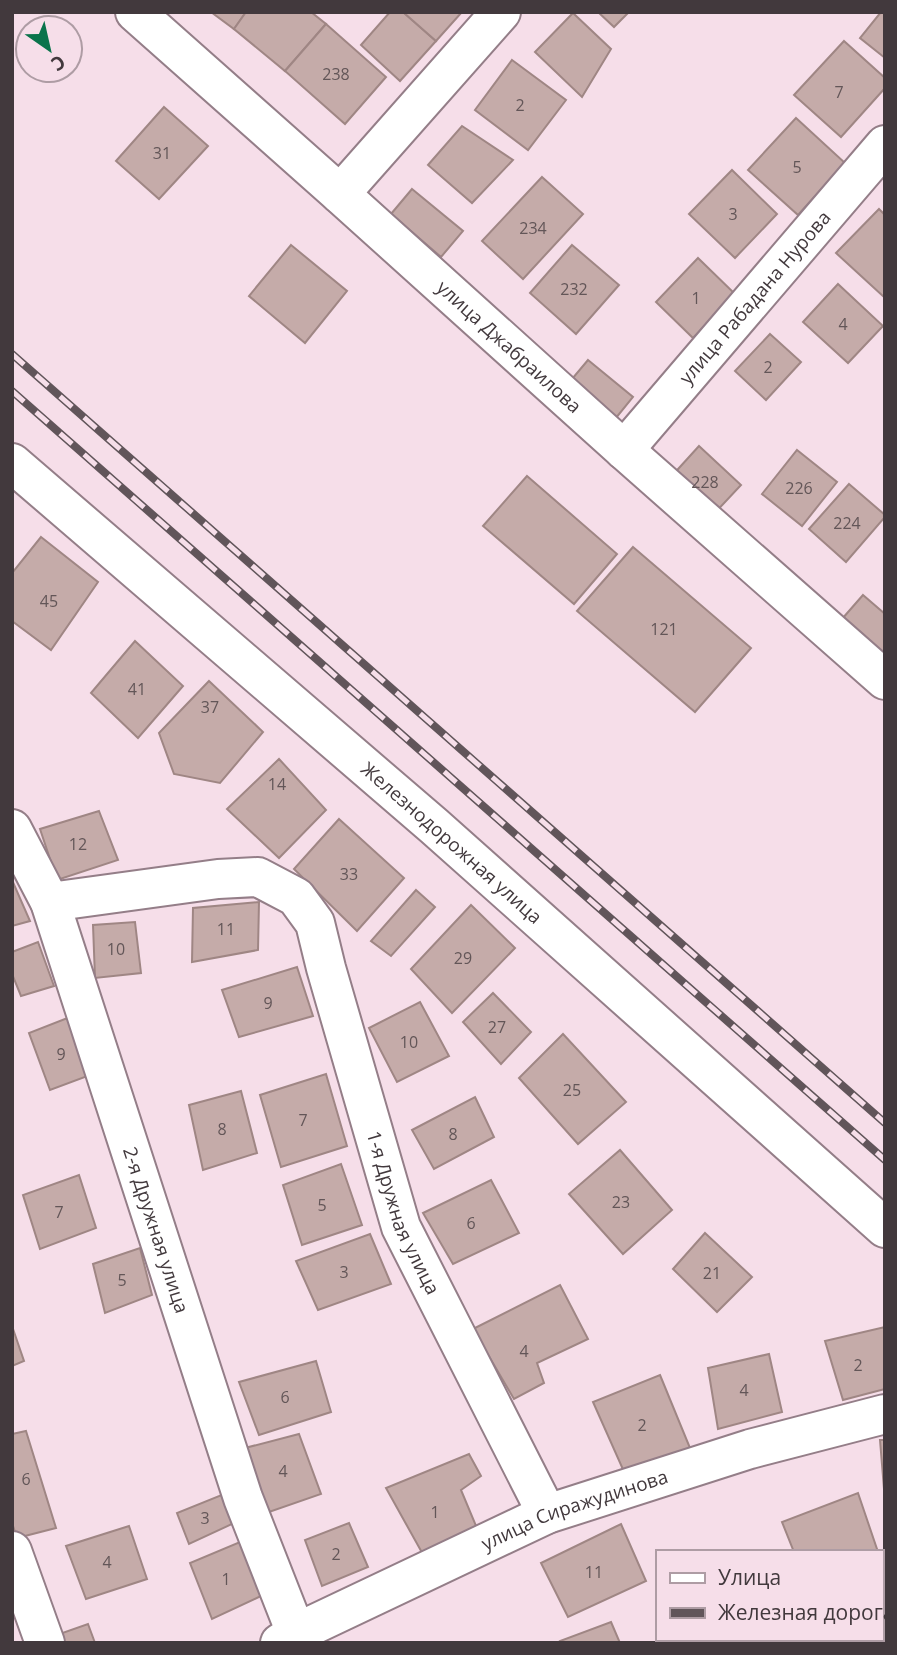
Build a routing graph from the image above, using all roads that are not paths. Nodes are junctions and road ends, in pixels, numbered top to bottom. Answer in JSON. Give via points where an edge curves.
{"nodes":[{"id":1,"x":135,"y":12,"type":"edge"},
{"id":2,"x":501,"y":12,"type":"edge"},
{"id":3,"x":885,"y":145,"type":"edge"},
{"id":4,"x":340,"y":194,"type":"junction"},
{"id":5,"x":624,"y":450,"type":"junction"},
{"id":6,"x":12,"y":463,"type":"edge"},
{"id":7,"x":885,"y":680,"type":"edge"},
{"id":8,"x":12,"y":829,"type":"edge"},
{"id":9,"x":50,"y":902,"type":"junction"},
{"id":10,"x":885,"y":1228,"type":"edge"},
{"id":11,"x":885,"y":1414,"type":"edge"},
{"id":12,"x":547,"y":1514,"type":"junction"},
{"id":13,"x":12,"y":1551,"type":"edge"},
{"id":14,"x":288,"y":1638,"type":"edge"},
{"id":15,"x":45,"y":1643,"type":"edge"}],
"edges":[{"from":1,"to":4,"type":"street","name":"улица Джабраилова"},
{"from":2,"to":4,"type":"street"},
{"from":3,"to":5,"type":"street","name":"улица Рабадана Нурова"},
{"from":4,"to":5,"type":"street","name":"улица Джабраилова"},
{"from":5,"to":7,"type":"street","name":"улица Джабраилова"},
{"from":6,"to":10,"type":"street","name":"Железнодорожная улица","via":[[434,826]]},
{"from":8,"to":9,"type":"street","name":"2-я Дружная улица"},
{"from":9,"to":12,"type":"street","name":"1-я Дружная улица","via":[[258,877],[296,897],[315,923],[401,1227]]},
{"from":9,"to":14,"type":"street","name":"2-я Дружная улица"},
{"from":11,"to":12,"type":"street","name":"улица Сиражудинова","via":[[750,1448]]},
{"from":12,"to":14,"type":"street","name":"улица Сиражудинова"},
{"from":13,"to":15,"type":"street"}]}
